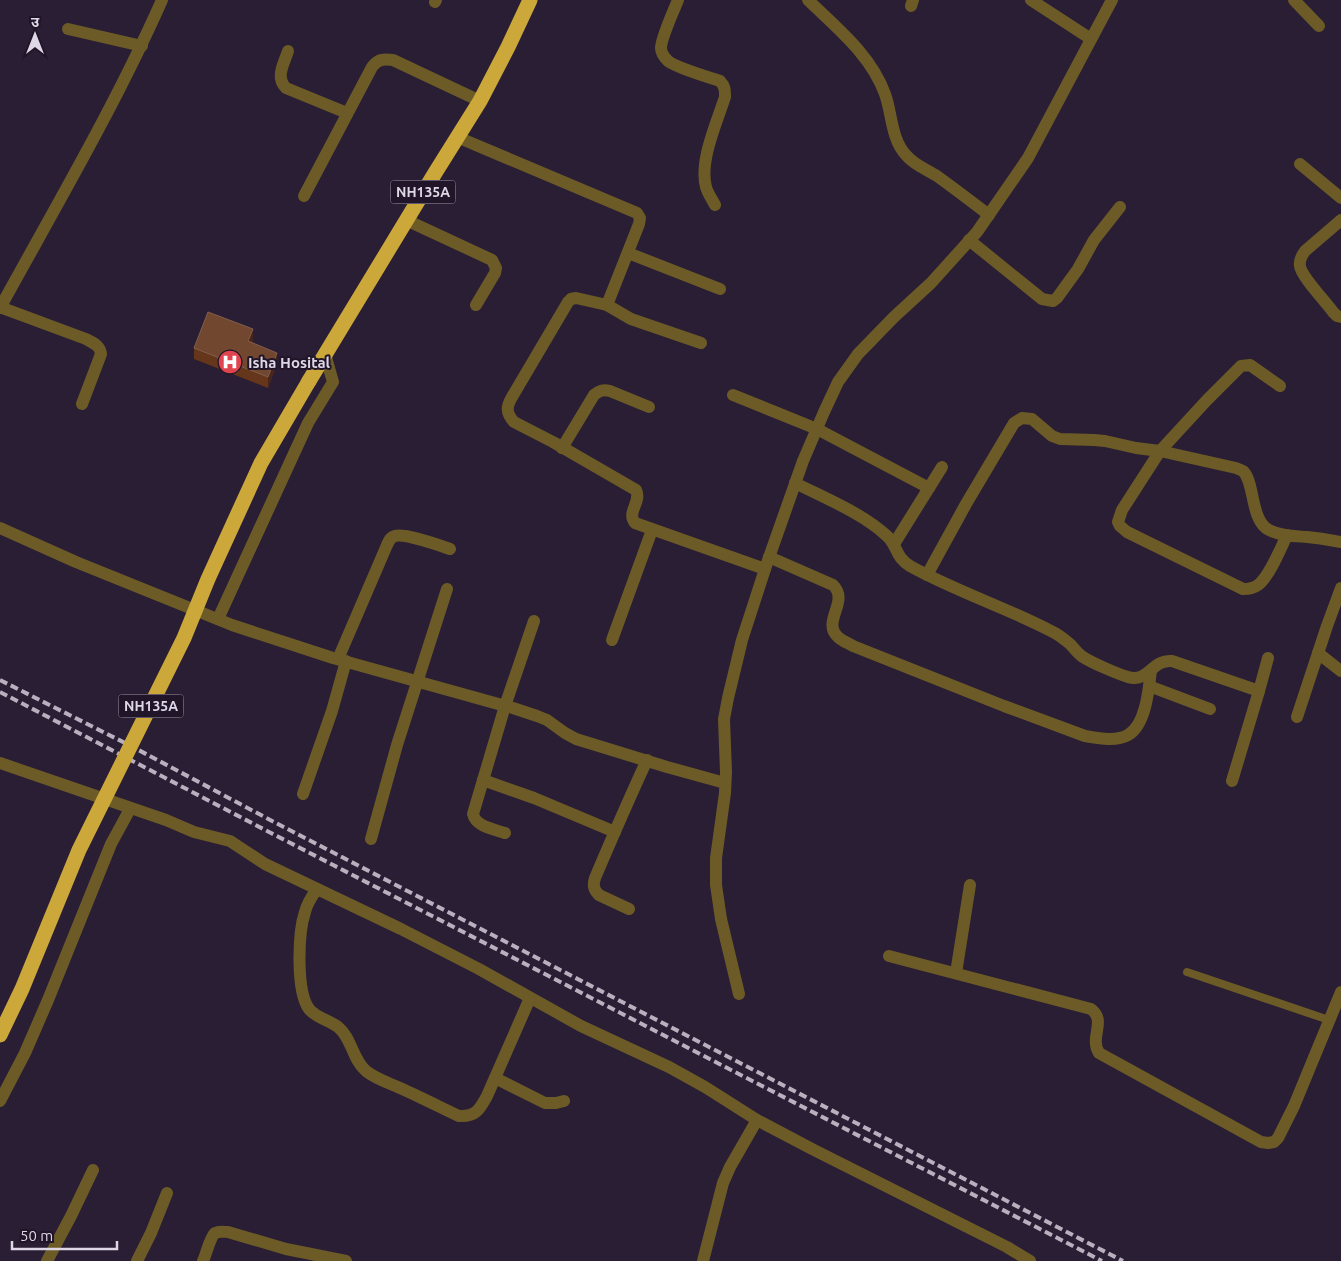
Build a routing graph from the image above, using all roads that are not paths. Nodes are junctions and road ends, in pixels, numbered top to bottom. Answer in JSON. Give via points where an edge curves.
{"nodes":[{"id":1,"x":162,"y":0,"type":"edge"},
{"id":2,"x":530,"y":0,"type":"edge"},
{"id":3,"x":678,"y":0,"type":"edge"},
{"id":4,"x":808,"y":0,"type":"edge"},
{"id":5,"x":1031,"y":0,"type":"edge"},
{"id":6,"x":1112,"y":0,"type":"edge"},
{"id":7,"x":1294,"y":0,"type":"edge"},
{"id":8,"x":1319,"y":26,"type":"dead end"},
{"id":9,"x":68,"y":29,"type":"dead end"},
{"id":10,"x":1091,"y":39,"type":"junction"},
{"id":11,"x":142,"y":46,"type":"junction"},
{"id":12,"x":288,"y":51,"type":"dead end"},
{"id":13,"x":480,"y":101,"type":"junction"},
{"id":14,"x":347,"y":113,"type":"junction"},
{"id":15,"x":457,"y":137,"type":"junction"},
{"id":16,"x":1300,"y":164,"type":"dead end"},
{"id":17,"x":304,"y":196,"type":"dead end"},
{"id":18,"x":1341,"y":198,"type":"edge"},
{"id":19,"x":715,"y":205,"type":"dead end"},
{"id":20,"x":1120,"y":207,"type":"dead end"},
{"id":21,"x":989,"y":215,"type":"junction"},
{"id":22,"x":406,"y":220,"type":"junction"},
{"id":23,"x":1341,"y":220,"type":"edge"},
{"id":24,"x":970,"y":240,"type":"junction"},
{"id":25,"x":628,"y":253,"type":"junction"},
{"id":26,"x":720,"y":289,"type":"dead end"},
{"id":27,"x":476,"y":305,"type":"dead end"},
{"id":28,"x":607,"y":305,"type":"junction"},
{"id":29,"x":0,"y":308,"type":"edge"},
{"id":30,"x":1341,"y":317,"type":"edge"},
{"id":31,"x":701,"y":343,"type":"dead end"},
{"id":32,"x":325,"y":354,"type":"junction"},
{"id":33,"x":1280,"y":386,"type":"dead end"},
{"id":34,"x":733,"y":396,"type":"dead end"},
{"id":35,"x":82,"y":404,"type":"dead end"},
{"id":36,"x":650,"y":407,"type":"dead end"},
{"id":37,"x":816,"y":428,"type":"junction"},
{"id":38,"x":562,"y":448,"type":"junction"},
{"id":39,"x":1160,"y":451,"type":"junction"},
{"id":40,"x":942,"y":467,"type":"dead end"},
{"id":41,"x":795,"y":483,"type":"junction"},
{"id":42,"x":929,"y":488,"type":"junction"},
{"id":43,"x":0,"y":528,"type":"edge"},
{"id":44,"x":652,"y":530,"type":"junction"},
{"id":45,"x":1287,"y":535,"type":"junction"},
{"id":46,"x":1341,"y":542,"type":"edge"},
{"id":47,"x":894,"y":544,"type":"junction"},
{"id":48,"x":450,"y":548,"type":"dead end"},
{"id":49,"x":767,"y":563,"type":"junction"},
{"id":50,"x":927,"y":575,"type":"junction"},
{"id":51,"x":1341,"y":588,"type":"edge"},
{"id":52,"x":447,"y":589,"type":"dead end"},
{"id":53,"x":218,"y":619,"type":"junction"},
{"id":54,"x":534,"y":621,"type":"dead end"},
{"id":55,"x":612,"y":640,"type":"dead end"},
{"id":56,"x":1318,"y":653,"type":"junction"},
{"id":57,"x":1268,"y":658,"type":"dead end"},
{"id":58,"x":342,"y":660,"type":"junction"},
{"id":59,"x":1152,"y":670,"type":"junction"},
{"id":60,"x":1341,"y":671,"type":"edge"},
{"id":61,"x":418,"y":681,"type":"junction"},
{"id":62,"x":1149,"y":686,"type":"junction"},
{"id":63,"x":1259,"y":691,"type":"junction"},
{"id":64,"x":505,"y":706,"type":"junction"},
{"id":65,"x":1210,"y":708,"type":"dead end"},
{"id":66,"x":1297,"y":717,"type":"dead end"},
{"id":67,"x":646,"y":760,"type":"junction"},
{"id":68,"x":0,"y":763,"type":"edge"},
{"id":69,"x":483,"y":780,"type":"junction"},
{"id":70,"x":1232,"y":781,"type":"dead end"},
{"id":71,"x":725,"y":783,"type":"junction"},
{"id":72,"x":303,"y":794,"type":"dead end"},
{"id":73,"x":130,"y":808,"type":"junction"},
{"id":74,"x":615,"y":832,"type":"junction"},
{"id":75,"x":505,"y":833,"type":"dead end"},
{"id":76,"x":370,"y":839,"type":"dead end"},
{"id":77,"x":970,"y":885,"type":"dead end"},
{"id":78,"x":317,"y":888,"type":"junction"},
{"id":79,"x":629,"y":909,"type":"dead end"},
{"id":80,"x":889,"y":956,"type":"dead end"},
{"id":81,"x":1188,"y":972,"type":"dead end"},
{"id":82,"x":956,"y":973,"type":"junction"},
{"id":83,"x":1341,"y":992,"type":"edge"},
{"id":84,"x":739,"y":994,"type":"dead end"},
{"id":85,"x":530,"y":998,"type":"junction"},
{"id":86,"x":1329,"y":1020,"type":"junction"},
{"id":87,"x":0,"y":1035,"type":"edge"},
{"id":88,"x":495,"y":1078,"type":"junction"},
{"id":89,"x":0,"y":1101,"type":"edge"},
{"id":90,"x":564,"y":1101,"type":"dead end"},
{"id":91,"x":757,"y":1120,"type":"junction"},
{"id":92,"x":93,"y":1170,"type":"dead end"},
{"id":93,"x":168,"y":1192,"type":"dead end"},
{"id":94,"x":47,"y":1261,"type":"edge"},
{"id":95,"x":137,"y":1261,"type":"edge"},
{"id":96,"x":203,"y":1261,"type":"edge"},
{"id":97,"x":346,"y":1261,"type":"edge"},
{"id":98,"x":703,"y":1261,"type":"edge"},
{"id":99,"x":1030,"y":1261,"type":"edge"}],
"edges":[{"from":1,"to":11,"type":"street"},
{"from":2,"to":13,"type":"highway","number":"NH135A"},
{"from":3,"to":19,"type":"street","via":[[661,48],[663,55],[673,64],[720,81],[725,89],[705,162],[706,187]]},
{"from":4,"to":21,"type":"street","via":[[854,44],[869,64],[885,93],[898,144],[905,154]]},
{"from":5,"to":10,"type":"street"},
{"from":6,"to":10,"type":"street"},
{"from":7,"to":8,"type":"street"},
{"from":9,"to":11,"type":"street"},
{"from":10,"to":21,"type":"street","via":[[1028,158]]},
{"from":11,"to":29,"type":"street"},
{"from":12,"to":14,"type":"street","via":[[281,83]]},
{"from":13,"to":14,"type":"street","via":[[393,60],[384,59],[377,60],[372,67]]},
{"from":13,"to":15,"type":"highway","number":"NH135A"},
{"from":14,"to":17,"type":"street"},
{"from":15,"to":22,"type":"highway","number":"NH135A"},
{"from":15,"to":25,"type":"street","via":[[638,213],[639,224]]},
{"from":16,"to":18,"type":"street"},
{"from":20,"to":24,"type":"street","via":[[1053,301],[1042,299]]},
{"from":21,"to":24,"type":"street"},
{"from":22,"to":27,"type":"street","via":[[492,260],[495,273]]},
{"from":22,"to":32,"type":"highway","number":"NH135A"},
{"from":23,"to":30,"type":"street","via":[[1306,251],[1300,267],[1333,312]]},
{"from":24,"to":37,"type":"street","via":[[858,354],[838,382]]},
{"from":25,"to":26,"type":"street"},
{"from":25,"to":28,"type":"street"},
{"from":28,"to":31,"type":"street","via":[[631,319]]},
{"from":28,"to":38,"type":"street","via":[[571,298],[508,403],[507,411],[514,422]]},
{"from":29,"to":35,"type":"street","via":[[98,346],[101,354]]},
{"from":32,"to":53,"type":"street","via":[[333,382],[308,423]]},
{"from":32,"to":87,"type":"highway","number":"NH135A","bridge":true,"via":[[261,463],[184,638],[79,850]]},
{"from":33,"to":39,"type":"street","via":[[1250,366],[1241,366]]},
{"from":34,"to":37,"type":"street"},
{"from":36,"to":38,"type":"street","via":[[610,391],[599,391],[594,394]]},
{"from":37,"to":41,"type":"street"},
{"from":37,"to":42,"type":"street"},
{"from":38,"to":44,"type":"street","via":[[636,490],[638,496],[632,521]]},
{"from":39,"to":45,"type":"street","via":[[1223,464],[1244,472],[1255,509],[1266,529]]},
{"from":39,"to":45,"type":"street","via":[[1122,510],[1118,522],[1127,532],[1249,589],[1263,579]]},
{"from":39,"to":50,"type":"street","via":[[1094,440],[1060,439],[1032,419],[1018,420]]},
{"from":40,"to":42,"type":"street"},
{"from":41,"to":47,"type":"street","via":[[852,512],[889,537]]},
{"from":41,"to":49,"type":"street"},
{"from":42,"to":47,"type":"street"},
{"from":43,"to":53,"type":"street"},
{"from":44,"to":49,"type":"street"},
{"from":44,"to":55,"type":"street"},
{"from":45,"to":46,"type":"street"},
{"from":47,"to":50,"type":"street","via":[[901,559]]},
{"from":48,"to":58,"type":"street","via":[[404,536],[391,538]]},
{"from":49,"to":62,"type":"street","via":[[833,585],[839,594],[833,628],[840,639],[852,646],[1085,736],[1127,736],[1138,724]]},
{"from":49,"to":71,"type":"street","via":[[742,640],[724,718]]},
{"from":50,"to":59,"type":"street","via":[[1051,631],[1090,661],[1130,678],[1144,676]]},
{"from":51,"to":56,"type":"street"},
{"from":52,"to":61,"type":"street"},
{"from":53,"to":58,"type":"street"},
{"from":54,"to":64,"type":"street"},
{"from":56,"to":60,"type":"street"},
{"from":56,"to":66,"type":"street"},
{"from":57,"to":63,"type":"street"},
{"from":58,"to":61,"type":"street"},
{"from":58,"to":72,"type":"street","via":[[332,711]]},
{"from":59,"to":62,"type":"street"},
{"from":59,"to":63,"type":"street","via":[[1162,661],[1172,661]]},
{"from":61,"to":64,"type":"street"},
{"from":61,"to":76,"type":"street"},
{"from":62,"to":65,"type":"street"},
{"from":63,"to":70,"type":"street"},
{"from":64,"to":67,"type":"street","via":[[547,720],[576,739]]},
{"from":64,"to":69,"type":"street"},
{"from":67,"to":71,"type":"street"},
{"from":67,"to":74,"type":"street"},
{"from":68,"to":73,"type":"street"},
{"from":69,"to":74,"type":"street"},
{"from":69,"to":75,"type":"street","via":[[474,808],[474,820]]},
{"from":71,"to":84,"type":"street","via":[[716,885]]},
{"from":73,"to":78,"type":"street","via":[[194,832],[230,841],[265,864]]},
{"from":73,"to":89,"type":"street","via":[[111,844],[25,1053]]},
{"from":74,"to":79,"type":"street","via":[[593,886],[599,895]]},
{"from":77,"to":82,"type":"street"},
{"from":78,"to":85,"type":"street"},
{"from":78,"to":88,"type":"street","via":[[301,927],[304,1001],[310,1011],[339,1027],[367,1072],[459,1116],[474,1114],[480,1108]]},
{"from":80,"to":82,"type":"street"},
{"from":81,"to":86,"type":"lane"},
{"from":82,"to":86,"type":"street","via":[[1091,1009],[1098,1018],[1095,1041],[1100,1053],[1268,1143],[1278,1138],[1294,1106]]},
{"from":83,"to":86,"type":"street"},
{"from":85,"to":88,"type":"street"},
{"from":85,"to":91,"type":"street","via":[[581,1026],[670,1067]]},
{"from":88,"to":90,"type":"street","via":[[545,1103]]},
{"from":91,"to":98,"type":"street","via":[[723,1183]]},
{"from":91,"to":99,"type":"street"},
{"from":92,"to":94,"type":"street"},
{"from":93,"to":95,"type":"street"},
{"from":96,"to":97,"type":"street","via":[[212,1237],[221,1232]]}]}
